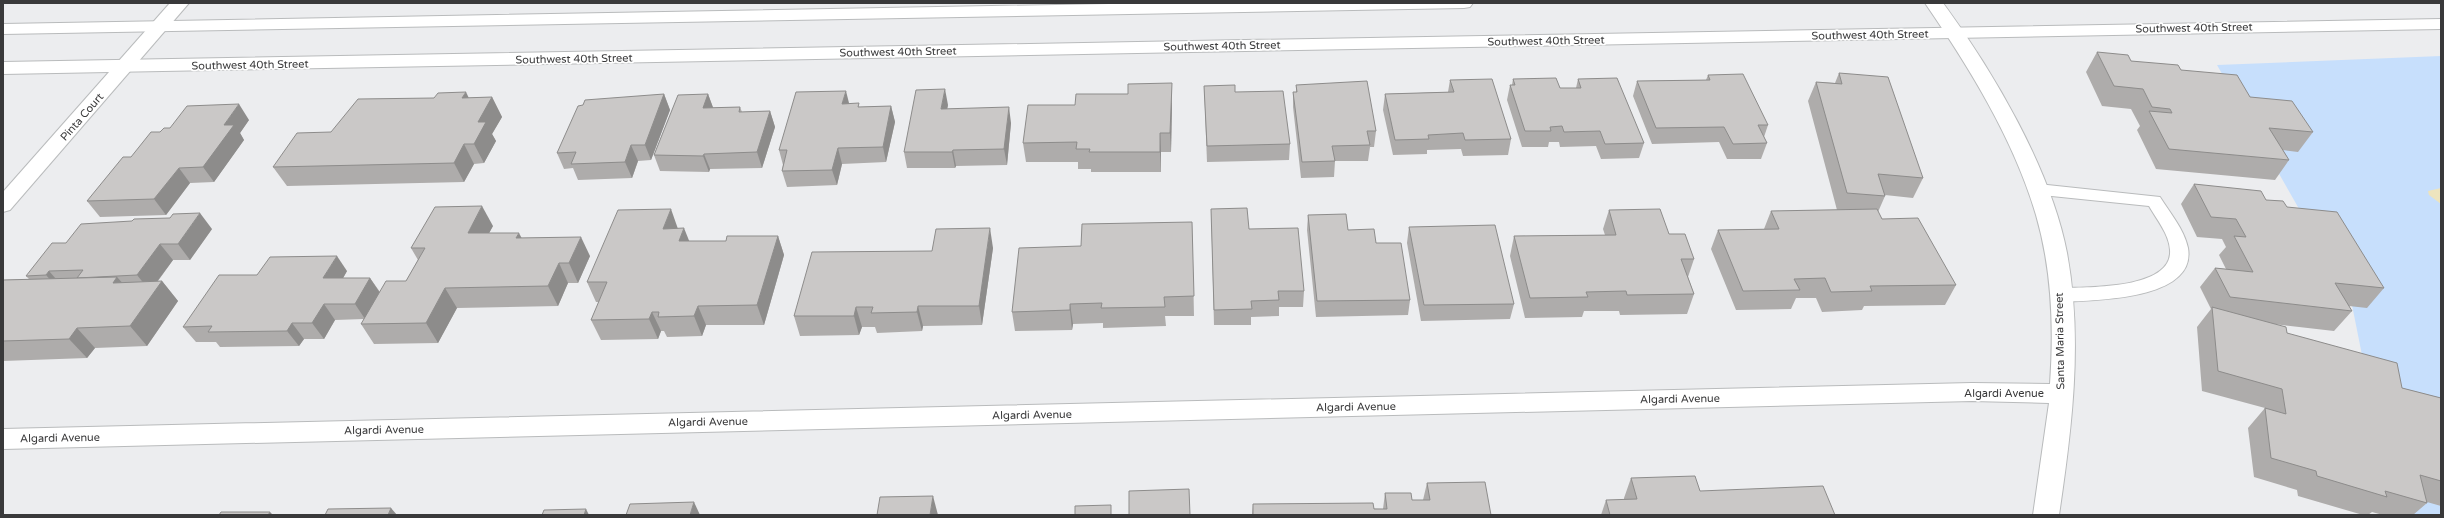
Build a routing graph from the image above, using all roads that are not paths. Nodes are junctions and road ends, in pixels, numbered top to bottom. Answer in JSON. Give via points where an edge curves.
{"nodes":[{"id":1,"x":180,"y":3,"type":"edge"},
{"id":2,"x":1464,"y":3,"type":"edge"},
{"id":3,"x":1934,"y":3,"type":"edge"},
{"id":4,"x":2441,"y":24,"type":"edge"},
{"id":5,"x":159,"y":27,"type":"junction"},
{"id":6,"x":3,"y":29,"type":"edge"},
{"id":7,"x":1956,"y":33,"type":"junction"},
{"id":8,"x":3,"y":68,"type":"edge"},
{"id":9,"x":123,"y":68,"type":"junction"},
{"id":10,"x":2038,"y":190,"type":"junction"},
{"id":11,"x":3,"y":205,"type":"edge"},
{"id":12,"x":2060,"y":295,"type":"junction"},
{"id":13,"x":2061,"y":394,"type":"junction"},
{"id":14,"x":3,"y":439,"type":"edge"},
{"id":15,"x":2046,"y":515,"type":"edge"}],
"edges":[{"from":1,"to":5,"type":"main road","name":"Pinta Court"},
{"from":2,"to":5,"type":"main road"},
{"from":3,"to":7,"type":"main road","name":"Santa Maria Street"},
{"from":4,"to":7,"type":"main road","name":"Southwest 40th Street"},
{"from":5,"to":6,"type":"main road"},
{"from":5,"to":9,"type":"main road","name":"Pinta Court"},
{"from":7,"to":9,"type":"main road","name":"Southwest 40th Street"},
{"from":7,"to":10,"type":"main road","name":"Santa Maria Street","via":[[1985,83]]},
{"from":8,"to":9,"type":"main road","name":"Southwest 40th Street"},
{"from":9,"to":11,"type":"main road","name":"Pinta Court"},
{"from":10,"to":12,"type":"main road","name":"Santa Maria Street","via":[[2054,249]]},
{"from":10,"to":12,"type":"lane","via":[[2154,201],[2176,239],[2179,256],[2173,272],[2159,283],[2134,289]]},
{"from":12,"to":13,"type":"main road","name":"Santa Maria Street"},
{"from":13,"to":14,"type":"main road","name":"Algardi Avenue","via":[[1972,392]]},
{"from":13,"to":15,"type":"main road","name":"Santa Maria Street","via":[[2059,435]]}]}
